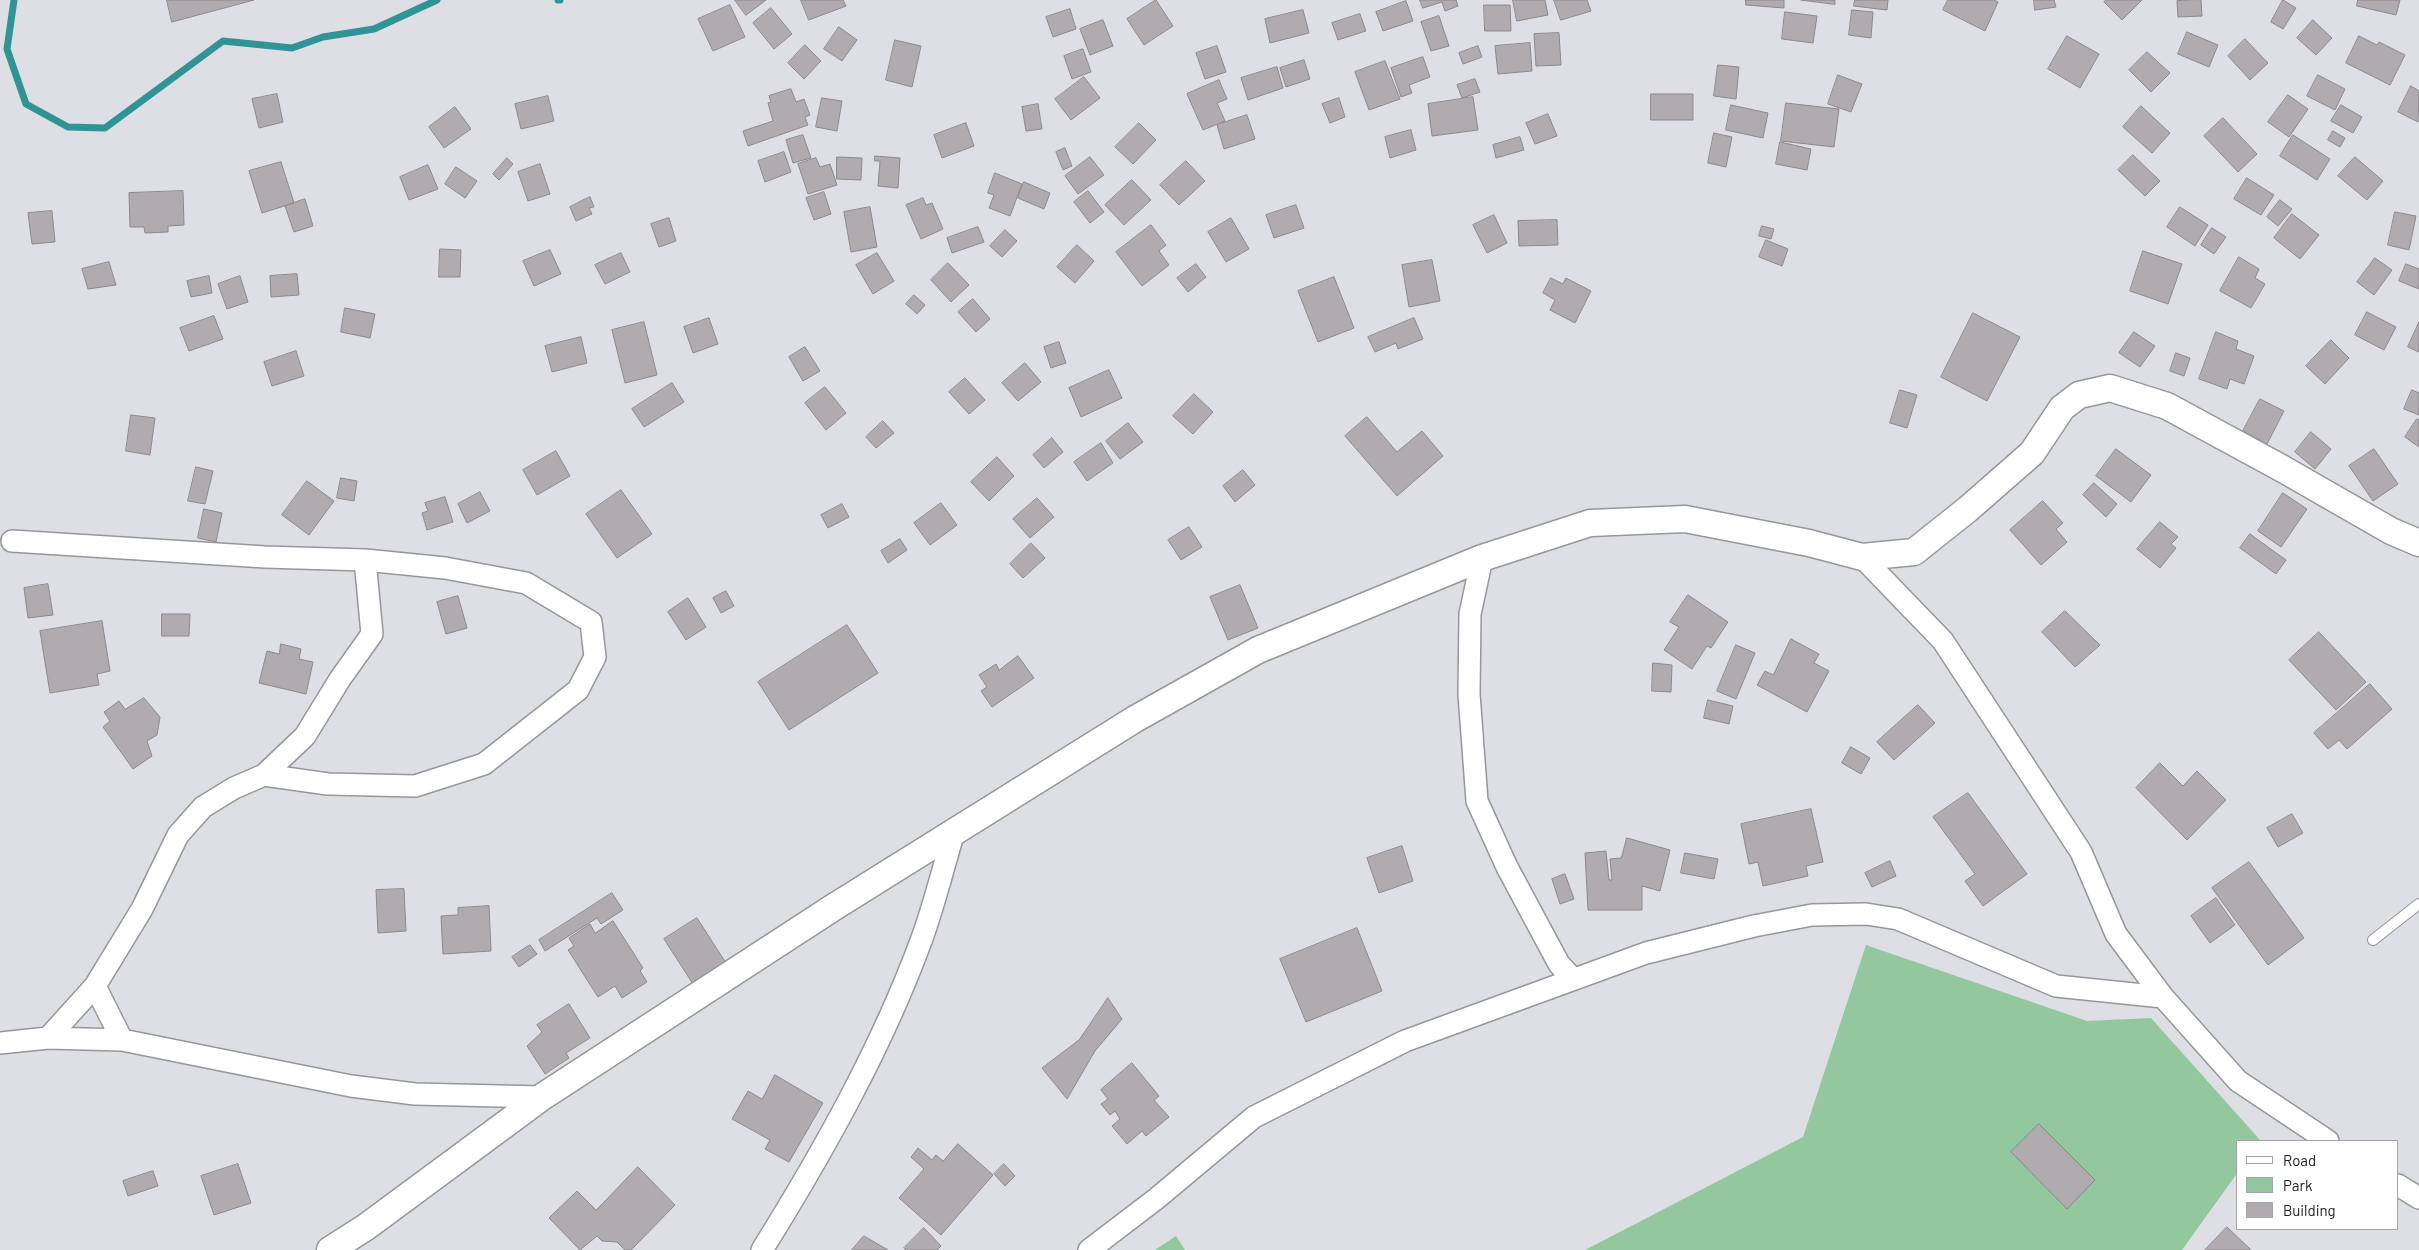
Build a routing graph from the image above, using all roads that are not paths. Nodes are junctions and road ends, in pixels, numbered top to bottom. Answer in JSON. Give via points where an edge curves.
{"nodes":[{"id":1,"x":12,"y":541,"type":"dead end"},
{"id":2,"x":2419,"y":543,"type":"edge"},
{"id":3,"x":1862,"y":557,"type":"junction"},
{"id":4,"x":1482,"y":558,"type":"junction"},
{"id":5,"x":365,"y":560,"type":"junction"},
{"id":6,"x":264,"y":775,"type":"junction"},
{"id":7,"x":954,"y":832,"type":"junction"},
{"id":8,"x":2419,"y":904,"type":"edge"},
{"id":9,"x":2373,"y":940,"type":"dead end"},
{"id":10,"x":1574,"y":979,"type":"junction"},
{"id":11,"x":95,"y":986,"type":"junction"},
{"id":12,"x":2163,"y":997,"type":"junction"},
{"id":13,"x":48,"y":1038,"type":"junction"},
{"id":14,"x":122,"y":1040,"type":"junction"},
{"id":15,"x":0,"y":1043,"type":"edge"},
{"id":16,"x":542,"y":1097,"type":"junction"},
{"id":17,"x":2326,"y":1140,"type":"edge"},
{"id":18,"x":2399,"y":1186,"type":"edge"},
{"id":19,"x":2419,"y":1198,"type":"edge"},
{"id":20,"x":330,"y":1250,"type":"edge"},
{"id":21,"x":762,"y":1250,"type":"edge"},
{"id":22,"x":1089,"y":1250,"type":"edge"}],
"edges":[{"from":1,"to":5,"type":"street"},
{"from":2,"to":3,"type":"street","via":[[2391,531],[2166,406],[2110,388],[2078,395],[2062,408],[2032,453],[1914,552]]},
{"from":3,"to":4,"type":"street","via":[[1809,543],[1685,519],[1590,523]]},
{"from":3,"to":12,"type":"street","via":[[1943,642],[2081,852],[2116,934]]},
{"from":4,"to":7,"type":"street","via":[[1258,650],[1136,719]]},
{"from":4,"to":10,"type":"street","via":[[1470,614],[1469,694],[1477,801],[1507,867],[1559,964]]},
{"from":5,"to":6,"type":"street","via":[[372,634],[305,736]]},
{"from":5,"to":6,"type":"street","via":[[445,568],[526,582],[591,622],[595,657],[578,690],[484,764],[415,786],[328,784]]},
{"from":6,"to":11,"type":"street","via":[[203,807],[178,835],[142,909]]},
{"from":7,"to":16,"type":"street"},
{"from":7,"to":21,"type":"street","via":[[921,940],[877,1045],[802,1186]]},
{"from":8,"to":9,"type":"lane"},
{"from":10,"to":12,"type":"street","via":[[1646,954],[1754,926],[1812,915],[1866,914],[1898,919],[2056,986]]},
{"from":10,"to":22,"type":"street","via":[[1405,1041],[1254,1117],[1156,1200]]},
{"from":11,"to":13,"type":"street"},
{"from":11,"to":14,"type":"street"},
{"from":12,"to":17,"type":"street","via":[[2238,1081]]},
{"from":13,"to":14,"type":"street"},
{"from":13,"to":15,"type":"street"},
{"from":14,"to":16,"type":"street","via":[[351,1086],[415,1094]]},
{"from":16,"to":20,"type":"street"},
{"from":18,"to":19,"type":"street"}]}
